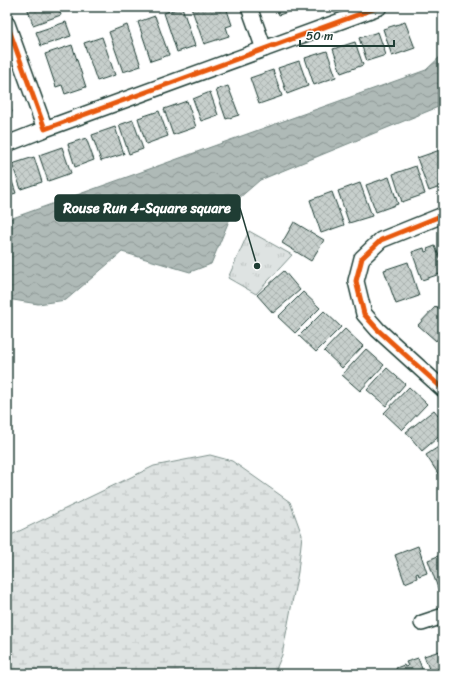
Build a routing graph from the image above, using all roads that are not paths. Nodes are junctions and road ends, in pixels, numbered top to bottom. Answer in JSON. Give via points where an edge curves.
{"nodes":[{"id":1,"x":249,"y":7,"type":"edge"},
{"id":2,"x":379,"y":7,"type":"edge"},
{"id":3,"x":7,"y":24,"type":"edge"},
{"id":4,"x":264,"y":49,"type":"junction"},
{"id":5,"x":46,"y":129,"type":"junction"},
{"id":6,"x":7,"y":144,"type":"edge"},
{"id":7,"x":443,"y":215,"type":"edge"},
{"id":8,"x":443,"y":389,"type":"edge"},
{"id":9,"x":443,"y":616,"type":"edge"},
{"id":10,"x":422,"y":623,"type":"dead end"}],
"edges":[{"from":1,"to":4,"type":"street"},
{"from":2,"to":4,"type":"street"},
{"from":3,"to":5,"type":"street"},
{"from":4,"to":5,"type":"street"},
{"from":5,"to":6,"type":"street"},
{"from":7,"to":8,"type":"street","via":[[381,240],[362,258],[356,281],[364,314]]},
{"from":9,"to":10,"type":"street"}]}
